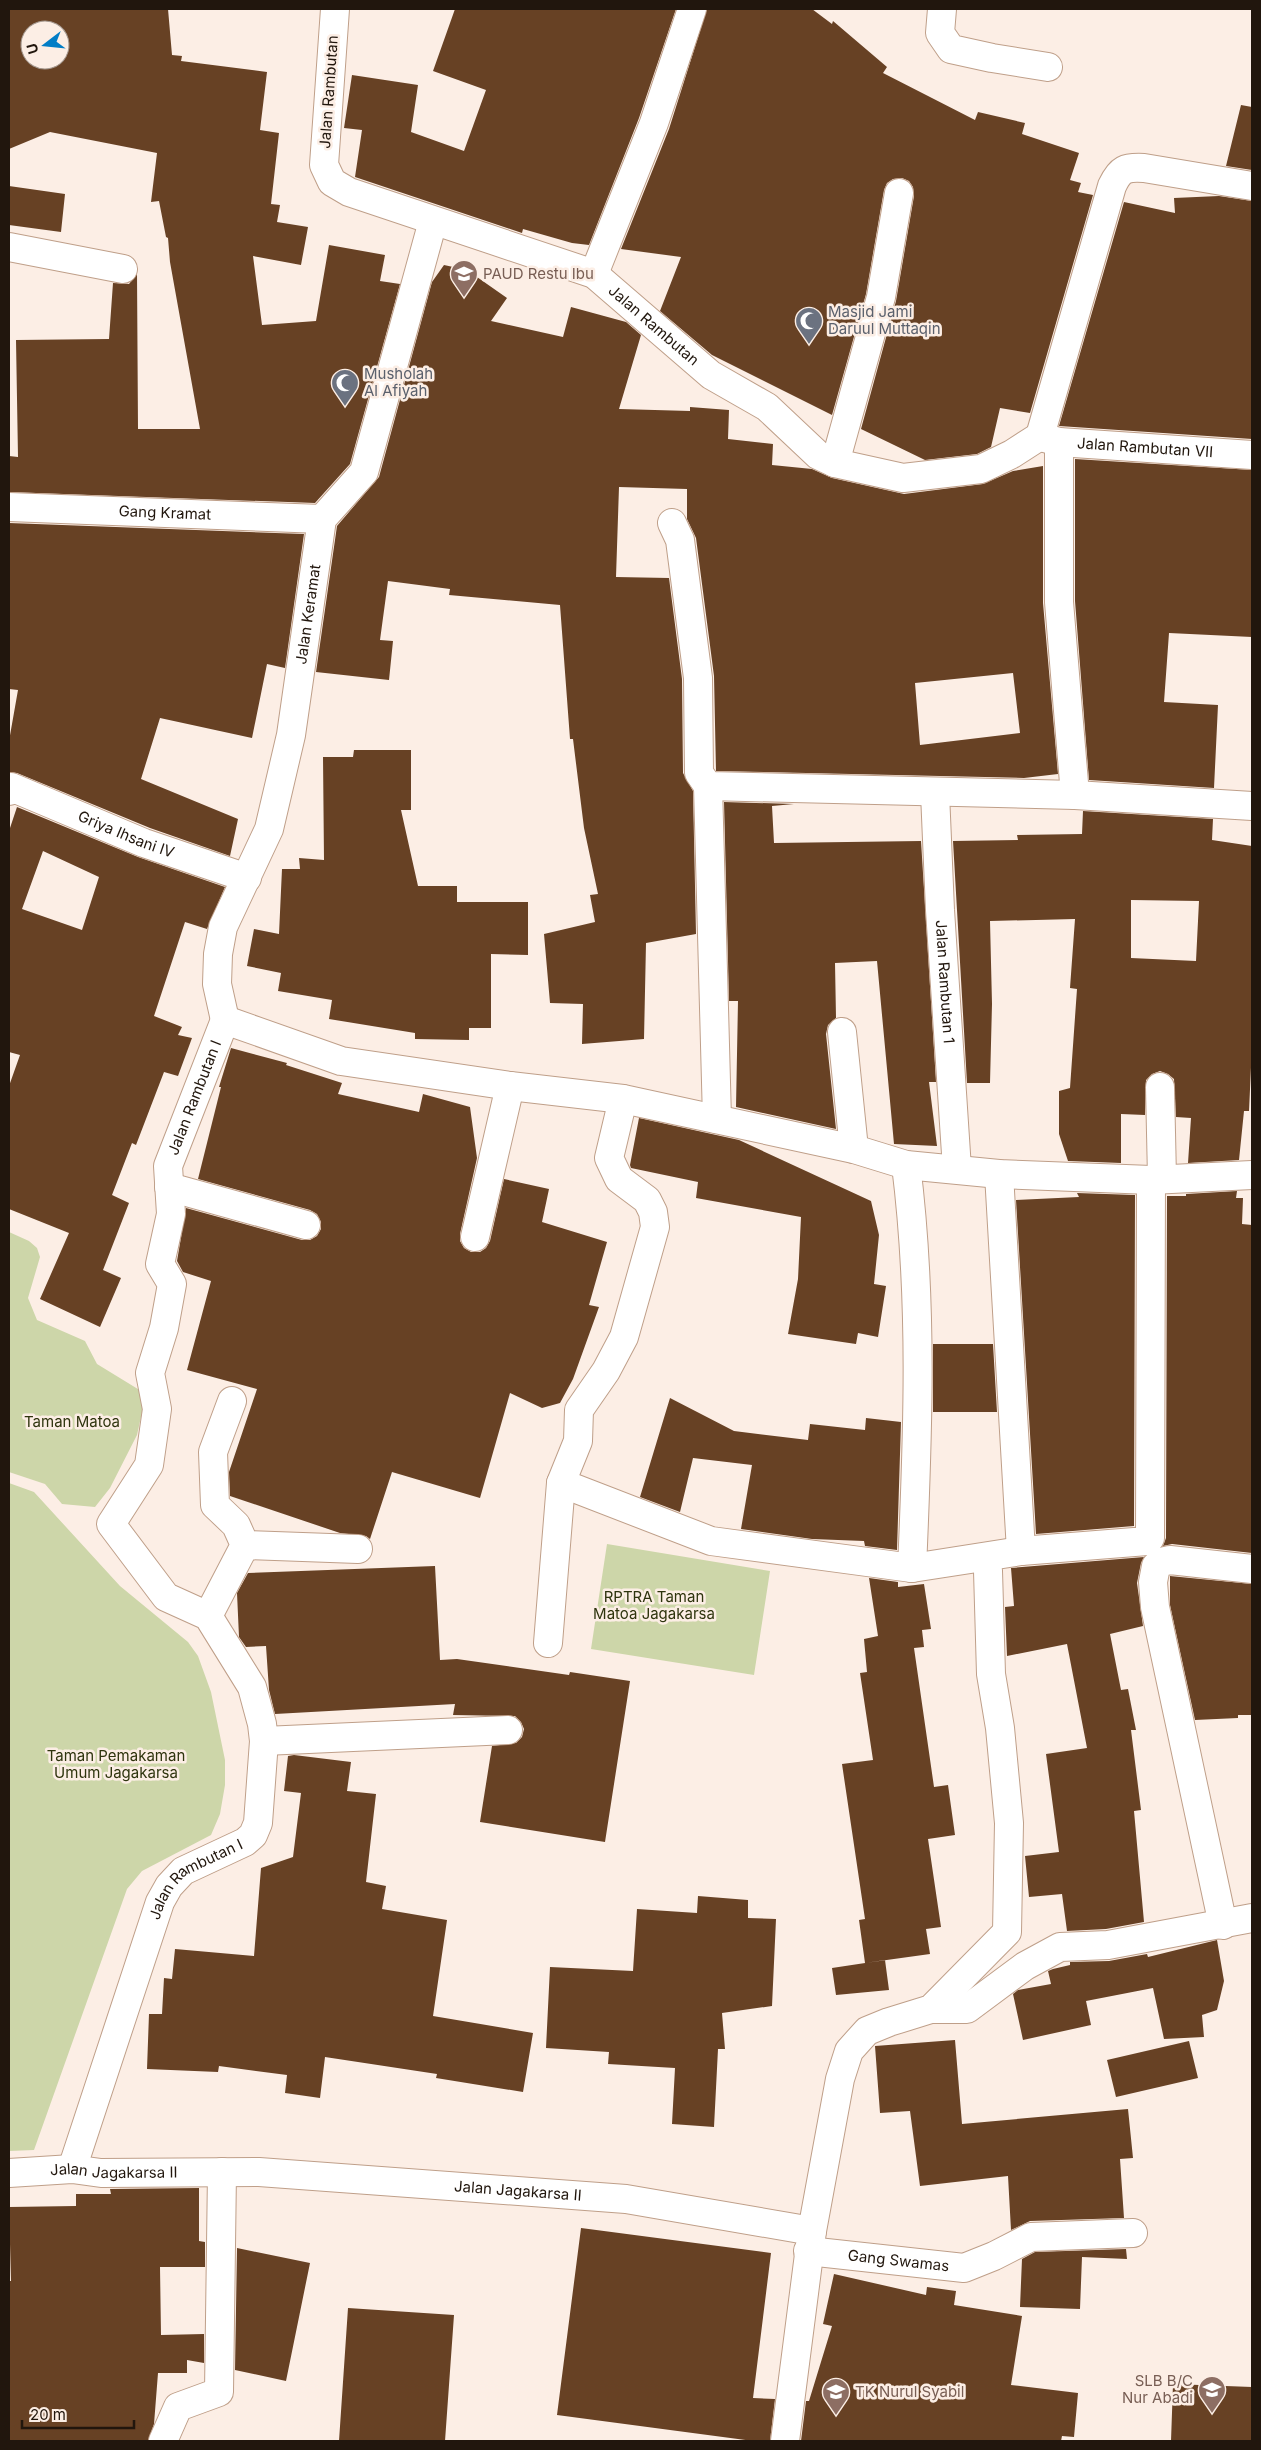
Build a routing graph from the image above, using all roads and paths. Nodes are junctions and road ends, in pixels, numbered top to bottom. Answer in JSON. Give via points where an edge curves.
{"nodes":[{"id":1,"x":335,"y":9,"type":"edge"},
{"id":2,"x":692,"y":9,"type":"edge"},
{"id":3,"x":942,"y":9,"type":"edge"},
{"id":4,"x":1048,"y":67,"type":"dead end"},
{"id":5,"x":1252,"y":186,"type":"edge"},
{"id":6,"x":899,"y":193,"type":"dead end"},
{"id":7,"x":433,"y":221,"type":"junction"},
{"id":8,"x":9,"y":247,"type":"edge"},
{"id":9,"x":123,"y":269,"type":"dead end"},
{"id":10,"x":594,"y":274,"type":"junction"},
{"id":11,"x":1049,"y":439,"type":"junction"},
{"id":12,"x":1252,"y":455,"type":"edge"},
{"id":13,"x":835,"y":463,"type":"junction"},
{"id":14,"x":9,"y":507,"type":"edge"},
{"id":15,"x":322,"y":519,"type":"junction"},
{"id":16,"x":672,"y":523,"type":"dead end"},
{"id":17,"x":708,"y":786,"type":"junction"},
{"id":18,"x":9,"y":791,"type":"edge"},
{"id":19,"x":935,"y":793,"type":"junction"},
{"id":20,"x":1075,"y":795,"type":"junction"},
{"id":21,"x":1252,"y":806,"type":"edge"},
{"id":22,"x":247,"y":878,"type":"junction"},
{"id":23,"x":225,"y":1020,"type":"junction"},
{"id":24,"x":842,"y":1032,"type":"dead end"},
{"id":25,"x":510,"y":1086,"type":"junction"},
{"id":26,"x":1160,"y":1087,"type":"dead end"},
{"id":27,"x":623,"y":1099,"type":"junction"},
{"id":28,"x":717,"y":1119,"type":"junction"},
{"id":29,"x":854,"y":1149,"type":"junction"},
{"id":30,"x":906,"y":1165,"type":"junction"},
{"id":31,"x":957,"y":1169,"type":"junction"},
{"id":32,"x":999,"y":1174,"type":"junction"},
{"id":33,"x":1252,"y":1175,"type":"edge"},
{"id":34,"x":1156,"y":1179,"type":"junction"},
{"id":35,"x":169,"y":1186,"type":"junction"},
{"id":36,"x":306,"y":1225,"type":"dead end"},
{"id":37,"x":475,"y":1237,"type":"dead end"},
{"id":38,"x":232,"y":1401,"type":"dead end"},
{"id":39,"x":561,"y":1482,"type":"junction"},
{"id":40,"x":245,"y":1545,"type":"junction"},
{"id":41,"x":358,"y":1549,"type":"dead end"},
{"id":42,"x":1022,"y":1551,"type":"junction"},
{"id":43,"x":912,"y":1568,"type":"junction"},
{"id":44,"x":1252,"y":1569,"type":"edge"},
{"id":45,"x":988,"y":1571,"type":"dead end"},
{"id":46,"x":208,"y":1616,"type":"junction"},
{"id":47,"x":548,"y":1643,"type":"dead end"},
{"id":48,"x":508,"y":1730,"type":"dead end"},
{"id":49,"x":264,"y":1741,"type":"junction"},
{"id":50,"x":1252,"y":1918,"type":"edge"},
{"id":51,"x":1222,"y":1925,"type":"junction"},
{"id":52,"x":931,"y":2009,"type":"junction"},
{"id":53,"x":72,"y":2169,"type":"junction"},
{"id":54,"x":222,"y":2172,"type":"junction"},
{"id":55,"x":9,"y":2173,"type":"edge"},
{"id":56,"x":1133,"y":2233,"type":"dead end"},
{"id":57,"x":810,"y":2241,"type":"junction"},
{"id":58,"x":163,"y":2441,"type":"edge"},
{"id":59,"x":785,"y":2441,"type":"edge"}],
"edges":[{"from":1,"to":7,"type":"street","name":"Jalan Rambutan","via":[[324,165],[332,182],[349,192]]},
{"from":2,"to":10,"type":"street","via":[[654,123]]},
{"from":3,"to":4,"type":"street","via":[[940,33],[951,49]]},
{"from":5,"to":11,"type":"street","via":[[1144,168],[1128,167],[1117,175]]},
{"from":6,"to":13,"type":"street","via":[[881,298]]},
{"from":7,"to":10,"type":"street","name":"Jalan Rambutan"},
{"from":7,"to":15,"type":"street","via":[[364,472]]},
{"from":8,"to":9,"type":"street"},
{"from":10,"to":13,"type":"street","name":"Jalan Rambutan","via":[[711,375],[767,407],[818,455]]},
{"from":11,"to":12,"type":"street","name":"Jalan Rambutan VII"},
{"from":11,"to":13,"type":"street","name":"Jalan Rambutan","via":[[981,469],[903,478]]},
{"from":11,"to":20,"type":"street"},
{"from":14,"to":15,"type":"street","name":"Gang Kramat"},
{"from":15,"to":22,"type":"street","name":"Jalan Keramat","via":[[291,735],[269,829]]},
{"from":16,"to":17,"type":"street","via":[[680,540],[698,678],[699,773]]},
{"from":17,"to":19,"type":"street"},
{"from":17,"to":28,"type":"street"},
{"from":18,"to":22,"type":"street","name":"Griya Ihsani IV","via":[[11,787],[144,843]]},
{"from":19,"to":20,"type":"street"},
{"from":19,"to":31,"type":"street","name":"Jalan Rambutan 1"},
{"from":20,"to":21,"type":"street"},
{"from":22,"to":23,"type":"street","name":"Jalan Keramat","via":[[223,927],[218,954],[217,984]]},
{"from":23,"to":25,"type":"street","via":[[341,1061]]},
{"from":23,"to":35,"type":"street","name":"Jalan Rambutan I","via":[[168,1166]]},
{"from":24,"to":29,"type":"street"},
{"from":25,"to":27,"type":"street"},
{"from":25,"to":37,"type":"street"},
{"from":26,"to":34,"type":"street"},
{"from":27,"to":28,"type":"street"},
{"from":27,"to":39,"type":"street","via":[[609,1158],[619,1179],[647,1200],[655,1226],[624,1337],[606,1371],[579,1410],[578,1441]]},
{"from":28,"to":29,"type":"street"},
{"from":29,"to":30,"type":"street"},
{"from":30,"to":31,"type":"street"},
{"from":30,"to":43,"type":"street","via":[[920,1371]]},
{"from":31,"to":32,"type":"street"},
{"from":32,"to":34,"type":"street"},
{"from":32,"to":42,"type":"street"},
{"from":33,"to":34,"type":"street"},
{"from":34,"to":42,"type":"street","via":[[1150,1538],[1142,1543]]},
{"from":35,"to":36,"type":"street"},
{"from":35,"to":46,"type":"street","name":"Jalan Rambutan I","via":[[171,1214],[160,1264],[172,1284],[164,1328],[150,1373],[157,1409],[149,1465],[111,1524],[166,1597]]},
{"from":38,"to":40,"type":"street","via":[[213,1452],[215,1505],[236,1525]]},
{"from":39,"to":43,"type":"street","via":[[711,1540]]},
{"from":39,"to":47,"type":"street"},
{"from":40,"to":41,"type":"street"},
{"from":40,"to":46,"type":"street"},
{"from":42,"to":43,"type":"street"},
{"from":44,"to":51,"type":"street","via":[[1170,1560],[1156,1566],[1153,1582]]},
{"from":45,"to":52,"type":"street","via":[[991,1674],[1000,1728],[1009,1824],[1007,1932]]},
{"from":46,"to":49,"type":"street","name":"Jalan Rambutan I","via":[[252,1687]]},
{"from":48,"to":49,"type":"street"},
{"from":49,"to":53,"type":"street","name":"Jalan Rambutan I","via":[[258,1823],[253,1835],[245,1842],[183,1871],[160,1902]]},
{"from":50,"to":51,"type":"street"},
{"from":51,"to":52,"type":"street","via":[[1108,1945],[1060,1947],[1025,1966],[967,2009]]},
{"from":52,"to":57,"type":"street","via":[[867,2031],[849,2051],[840,2079]]},
{"from":53,"to":54,"type":"street","name":"Jalan Jagakarsa II","via":[[101,2173]]},
{"from":53,"to":55,"type":"street","name":"Jalan Jagakarsa II"},
{"from":54,"to":57,"type":"street","name":"Jalan Jagakarsa II","via":[[269,2172],[626,2199]]},
{"from":54,"to":58,"type":"street","via":[[219,2392],[178,2407]]},
{"from":56,"to":57,"type":"street","name":"Gang Swamas","via":[[1031,2237],[964,2268]]},
{"from":57,"to":59,"type":"street"}]}
